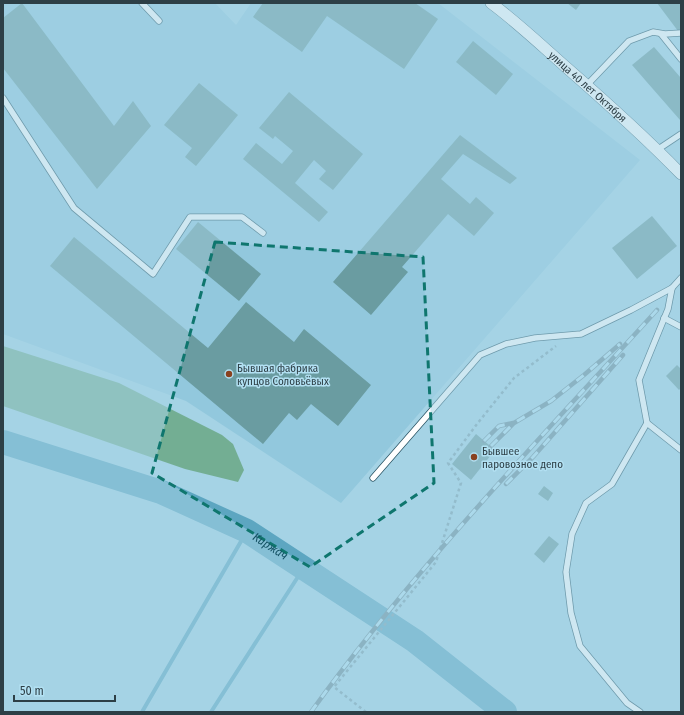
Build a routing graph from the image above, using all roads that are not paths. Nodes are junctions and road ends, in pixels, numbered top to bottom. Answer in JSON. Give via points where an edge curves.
{"nodes":[{"id":1,"x":142,"y":3,"type":"edge"},
{"id":2,"x":491,"y":3,"type":"edge"},
{"id":3,"x":159,"y":21,"type":"dead end"},
{"id":4,"x":681,"y":33,"type":"edge"},
{"id":5,"x":661,"y":34,"type":"junction"},
{"id":6,"x":681,"y":59,"type":"edge"},
{"id":7,"x":587,"y":85,"type":"junction"},
{"id":8,"x":3,"y":98,"type":"edge"},
{"id":9,"x":681,"y":134,"type":"edge"},
{"id":10,"x":657,"y":150,"type":"junction"},
{"id":11,"x":681,"y":174,"type":"edge"},
{"id":12,"x":262,"y":232,"type":"dead end"},
{"id":13,"x":681,"y":278,"type":"edge"},
{"id":14,"x":672,"y":288,"type":"junction"},
{"id":15,"x":664,"y":318,"type":"junction"},
{"id":16,"x":681,"y":327,"type":"edge"},
{"id":17,"x":647,"y":423,"type":"junction"},
{"id":18,"x":681,"y":450,"type":"edge"},
{"id":19,"x":373,"y":478,"type":"dead end"},
{"id":20,"x":640,"y":712,"type":"edge"}],
"edges":[{"from":1,"to":3,"type":"lane"},
{"from":2,"to":7,"type":"street","name":"улица 40 лет Октября"},
{"from":4,"to":5,"type":"lane"},
{"from":5,"to":6,"type":"lane"},
{"from":5,"to":7,"type":"lane","via":[[653,32],[629,41]]},
{"from":7,"to":10,"type":"street","name":"улица 40 лет Октября"},
{"from":8,"to":12,"type":"lane","via":[[74,208],[153,274],[190,217],[242,218]]},
{"from":9,"to":10,"type":"lane"},
{"from":10,"to":11,"type":"street","name":"улица 40 лет Октября"},
{"from":13,"to":14,"type":"lane"},
{"from":14,"to":15,"type":"lane"},
{"from":14,"to":19,"type":"lane","via":[[581,334],[535,338],[506,344],[480,355]]},
{"from":15,"to":16,"type":"lane"},
{"from":15,"to":17,"type":"lane","via":[[639,380]]},
{"from":17,"to":18,"type":"lane"},
{"from":17,"to":20,"type":"lane","via":[[612,484],[586,503],[572,534],[566,572],[571,613],[580,646],[627,703]]}]}
